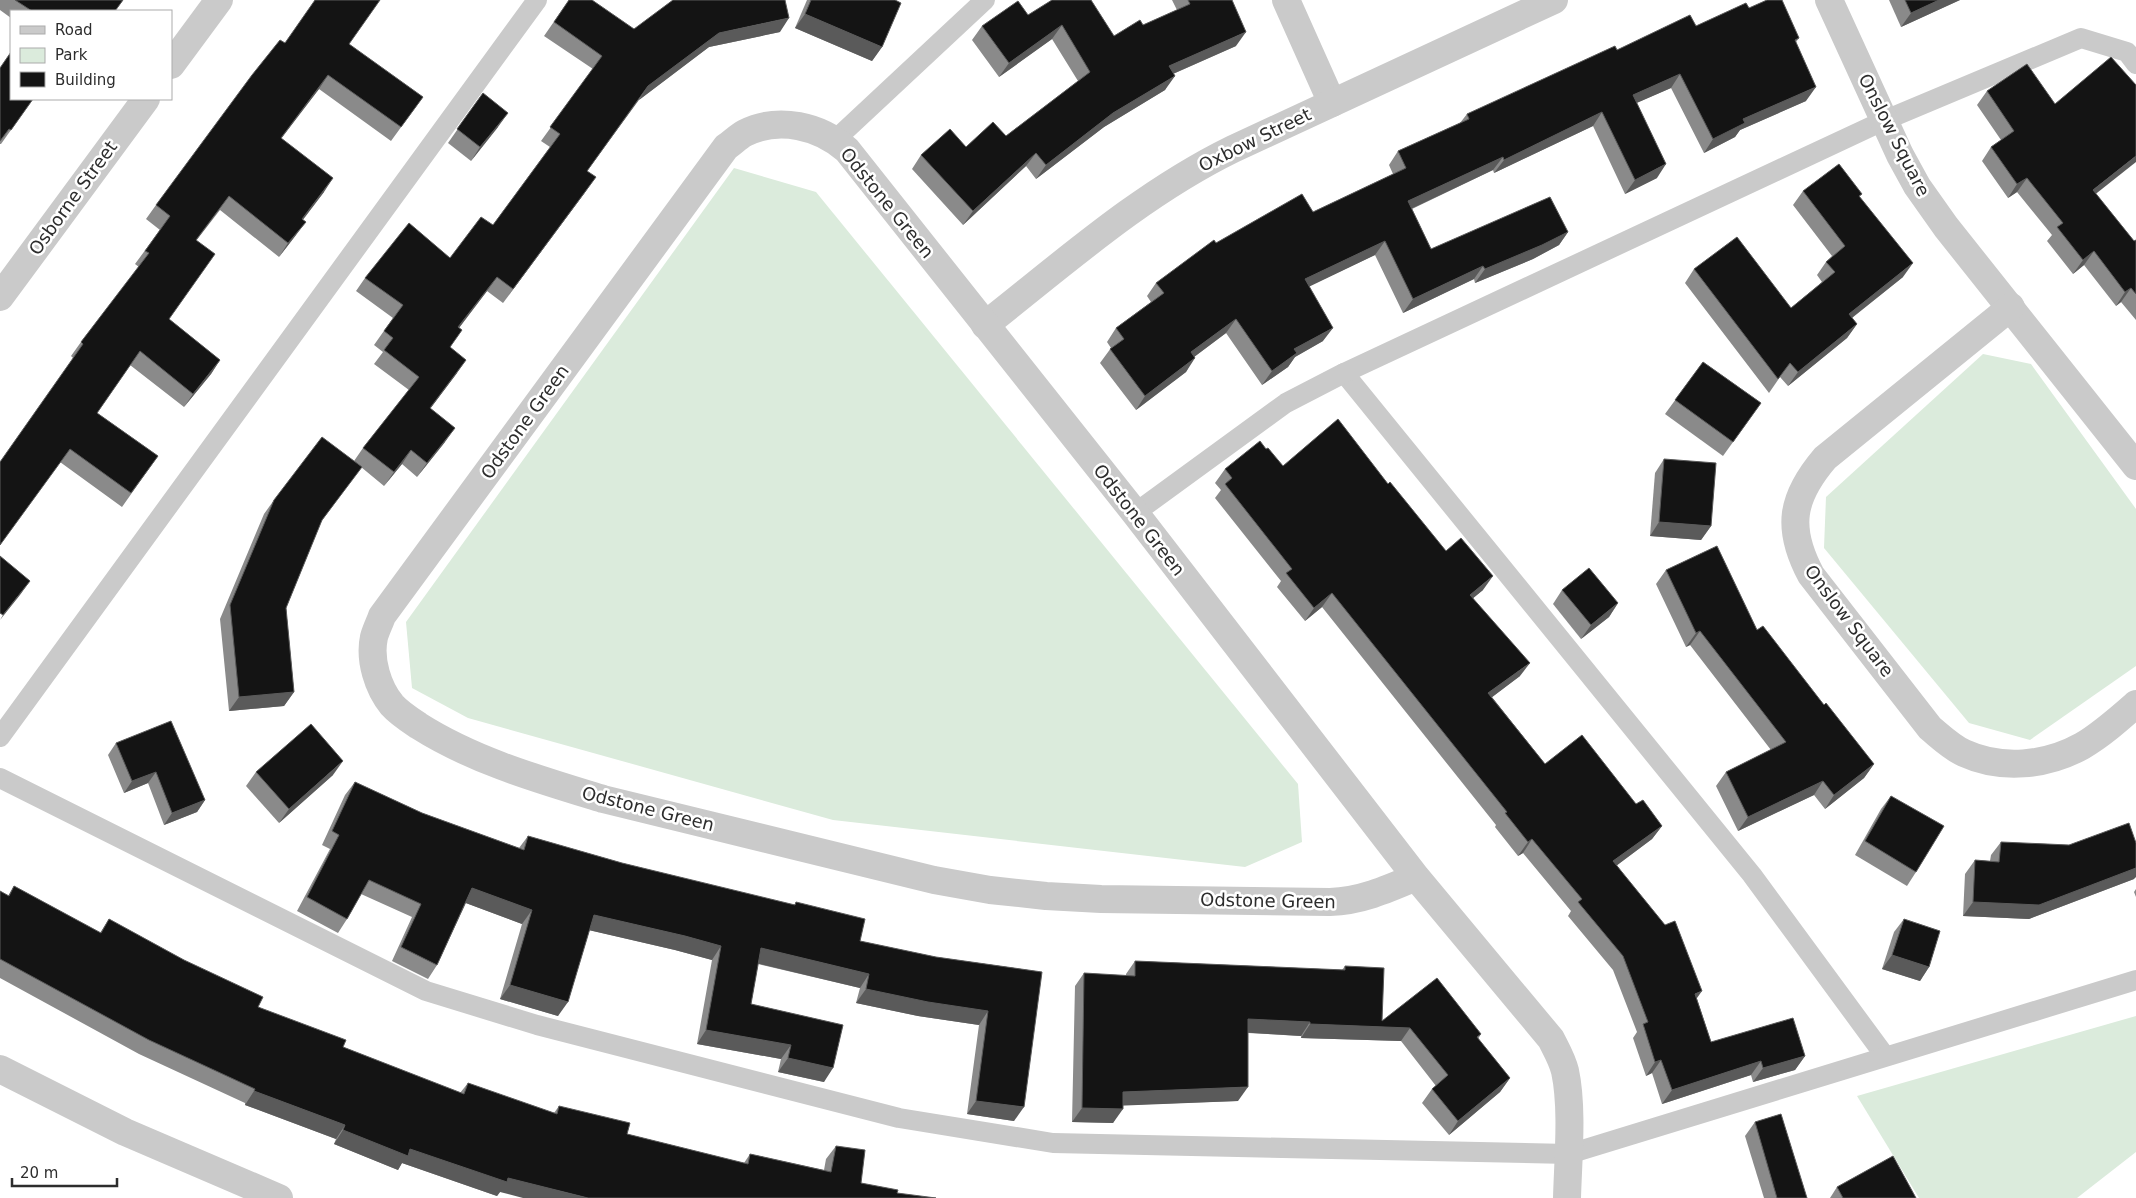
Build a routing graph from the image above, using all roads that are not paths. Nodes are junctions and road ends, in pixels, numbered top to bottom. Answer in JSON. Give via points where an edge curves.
{"nodes":[{"id":1,"x":219,"y":0,"type":"edge"},
{"id":2,"x":537,"y":0,"type":"edge"},
{"id":3,"x":985,"y":0,"type":"edge"},
{"id":4,"x":1286,"y":0,"type":"edge"},
{"id":5,"x":1554,"y":0,"type":"edge"},
{"id":6,"x":1829,"y":0,"type":"edge"},
{"id":7,"x":172,"y":64,"type":"edge"},
{"id":8,"x":2136,"y":64,"type":"edge"},
{"id":9,"x":145,"y":100,"type":"edge"},
{"id":10,"x":1332,"y":102,"type":"junction"},
{"id":11,"x":1883,"y":122,"type":"junction"},
{"id":12,"x":836,"y":140,"type":"junction"},
{"id":13,"x":0,"y":297,"type":"edge"},
{"id":14,"x":2011,"y":308,"type":"junction"},
{"id":15,"x":985,"y":326,"type":"junction"},
{"id":16,"x":1344,"y":372,"type":"junction"},
{"id":17,"x":2136,"y":466,"type":"edge"},
{"id":18,"x":1135,"y":513,"type":"junction"},
{"id":19,"x":2136,"y":704,"type":"edge"},
{"id":20,"x":0,"y":737,"type":"edge"},
{"id":21,"x":0,"y":778,"type":"edge"},
{"id":22,"x":1416,"y":877,"type":"junction"},
{"id":23,"x":2136,"y":980,"type":"edge"},
{"id":24,"x":1885,"y":1056,"type":"junction"},
{"id":25,"x":0,"y":1069,"type":"edge"},
{"id":26,"x":1569,"y":1154,"type":"junction"},
{"id":27,"x":279,"y":1198,"type":"edge"},
{"id":28,"x":1567,"y":1198,"type":"edge"}],
"edges":[{"from":1,"to":7,"type":"street"},
{"from":2,"to":20,"type":"lane"},
{"from":3,"to":12,"type":"lane"},
{"from":4,"to":10,"type":"street"},
{"from":5,"to":10,"type":"street","name":"Oxbow Street"},
{"from":6,"to":11,"type":"street","name":"Onslow Square"},
{"from":8,"to":11,"type":"lane","via":[[2127,52],[2081,38]]},
{"from":9,"to":13,"type":"street","name":"Osborne Street"},
{"from":10,"to":15,"type":"street","name":"Oxbow Street","via":[[1213,159],[1155,193],[1110,225]]},
{"from":11,"to":14,"type":"street","name":"Onslow Square","via":[[1922,193]]},
{"from":11,"to":16,"type":"lane"},
{"from":12,"to":15,"type":"street","name":"Odstone Green"},
{"from":12,"to":22,"type":"street","name":"Odstone Green","via":[[807,127],[787,124],[745,133],[726,147],[382,616],[374,637],[373,657],[376,674],[392,706],[432,734],[561,786],[934,880],[1046,896],[1347,902]]},
{"from":14,"to":17,"type":"street","name":"Onslow Square"},
{"from":14,"to":19,"type":"street","name":"Onslow Square","via":[[1816,468],[1801,493],[1796,514],[1795,534],[1800,554],[1811,575],[1930,728],[1963,753],[2010,765],[2060,756],[2082,746]]},
{"from":15,"to":18,"type":"street","name":"Odstone Green"},
{"from":16,"to":18,"type":"lane","via":[[1286,404]]},
{"from":16,"to":24,"type":"lane","via":[[1752,875]]},
{"from":18,"to":22,"type":"street","name":"Odstone Green"},
{"from":21,"to":26,"type":"lane","via":[[426,991],[537,1026],[899,1118],[1053,1143]]},
{"from":22,"to":26,"type":"street","name":"Odstone Green","via":[[1550,1039],[1564,1070]]},
{"from":23,"to":24,"type":"lane"},
{"from":24,"to":26,"type":"lane"},
{"from":25,"to":27,"type":"street","via":[[125,1132]]},
{"from":26,"to":28,"type":"street","name":"Odstone Green"}]}
